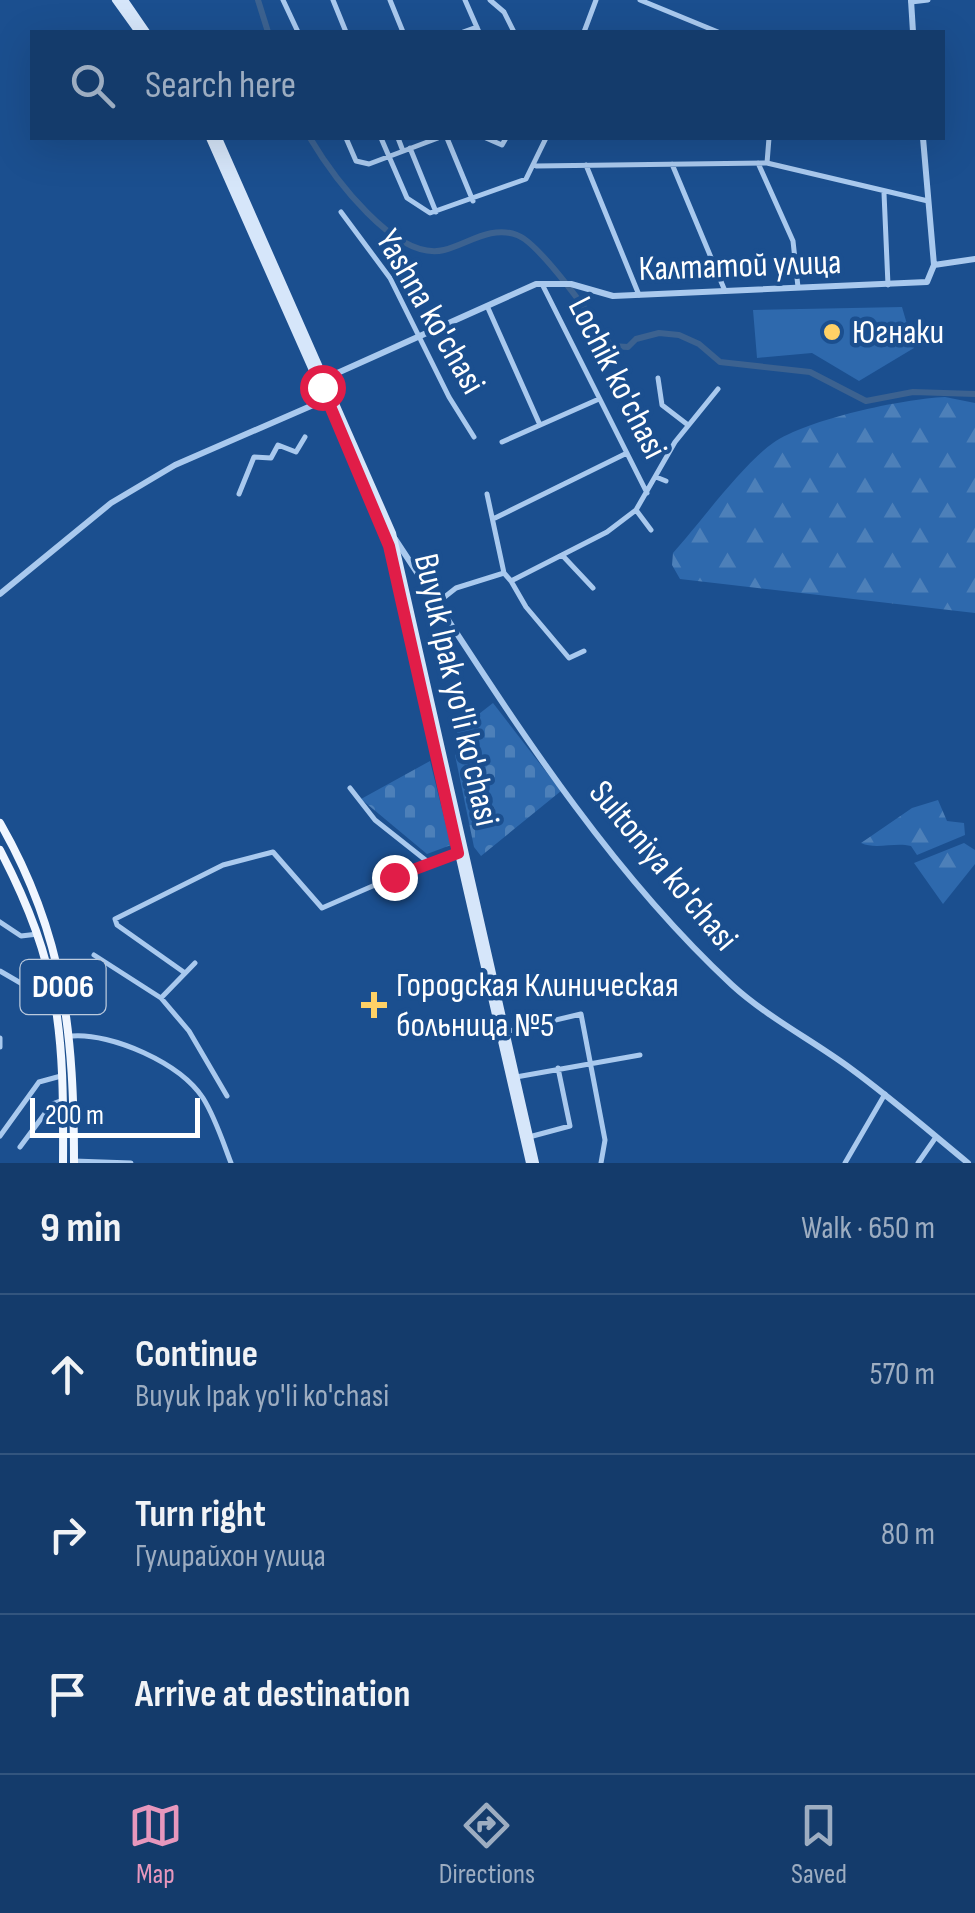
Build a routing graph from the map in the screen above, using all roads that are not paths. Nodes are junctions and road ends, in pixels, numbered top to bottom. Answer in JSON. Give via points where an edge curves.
{"nodes":[{"id":1,"x":120,"y":0,"type":"edge"},
{"id":2,"x":283,"y":0,"type":"edge"},
{"id":3,"x":334,"y":0,"type":"edge"},
{"id":4,"x":390,"y":0,"type":"edge"},
{"id":5,"x":465,"y":0,"type":"edge"},
{"id":6,"x":490,"y":0,"type":"edge"},
{"id":7,"x":596,"y":0,"type":"edge"},
{"id":8,"x":640,"y":0,"type":"edge"},
{"id":9,"x":928,"y":0,"type":"edge"},
{"id":10,"x":911,"y":1,"type":"edge"},
{"id":11,"x":137,"y":30,"type":"edge"},
{"id":12,"x":144,"y":30,"type":"edge"},
{"id":13,"x":297,"y":30,"type":"edge"},
{"id":14,"x":345,"y":30,"type":"edge"},
{"id":15,"x":403,"y":30,"type":"edge"},
{"id":16,"x":478,"y":30,"type":"edge"},
{"id":17,"x":513,"y":30,"type":"edge"},
{"id":18,"x":585,"y":30,"type":"edge"},
{"id":19,"x":713,"y":30,"type":"edge"},
{"id":20,"x":914,"y":30,"type":"edge"},
{"id":21,"x":215,"y":140,"type":"edge"},
{"id":22,"x":347,"y":140,"type":"edge"},
{"id":23,"x":382,"y":140,"type":"edge"},
{"id":24,"x":400,"y":140,"type":"edge"},
{"id":25,"x":433,"y":140,"type":"edge"},
{"id":26,"x":447,"y":140,"type":"edge"},
{"id":27,"x":545,"y":140,"type":"edge"},
{"id":28,"x":770,"y":140,"type":"edge"},
{"id":29,"x":923,"y":140,"type":"edge"},
{"id":30,"x":407,"y":150,"type":"junction"},
{"id":31,"x":388,"y":156,"type":"junction"},
{"id":32,"x":758,"y":163,"type":"junction"},
{"id":33,"x":768,"y":163,"type":"junction"},
{"id":34,"x":672,"y":164,"type":"junction"},
{"id":35,"x":586,"y":165,"type":"junction"},
{"id":36,"x":536,"y":166,"type":"junction"},
{"id":37,"x":884,"y":193,"type":"junction"},
{"id":38,"x":473,"y":201,"type":"junction"},
{"id":39,"x":928,"y":201,"type":"junction"},
{"id":40,"x":341,"y":212,"type":"dead end"},
{"id":41,"x":436,"y":212,"type":"junction"},
{"id":42,"x":975,"y":259,"type":"edge"},
{"id":43,"x":934,"y":265,"type":"junction"},
{"id":44,"x":888,"y":285,"type":"junction"},
{"id":45,"x":543,"y":286,"type":"junction"},
{"id":46,"x":799,"y":290,"type":"junction"},
{"id":47,"x":726,"y":294,"type":"junction"},
{"id":48,"x":640,"y":295,"type":"junction"},
{"id":49,"x":488,"y":308,"type":"junction"},
{"id":50,"x":419,"y":339,"type":"junction"},
{"id":51,"x":658,"y":378,"type":"dead end"},
{"id":52,"x":322,"y":380,"type":"junction"},
{"id":53,"x":718,"y":390,"type":"dead end"},
{"id":54,"x":330,"y":398,"type":"junction"},
{"id":55,"x":599,"y":399,"type":"junction"},
{"id":56,"x":540,"y":425,"type":"junction"},
{"id":57,"x":688,"y":426,"type":"junction"},
{"id":58,"x":474,"y":437,"type":"dead end"},
{"id":59,"x":305,"y":438,"type":"dead end"},
{"id":60,"x":502,"y":442,"type":"dead end"},
{"id":61,"x":627,"y":453,"type":"junction"},
{"id":62,"x":656,"y":477,"type":"junction"},
{"id":63,"x":666,"y":481,"type":"dead end"},
{"id":64,"x":647,"y":493,"type":"junction"},
{"id":65,"x":239,"y":494,"type":"dead end"},
{"id":66,"x":487,"y":494,"type":"dead end"},
{"id":67,"x":636,"y":510,"type":"junction"},
{"id":68,"x":493,"y":519,"type":"junction"},
{"id":69,"x":651,"y":530,"type":"dead end"},
{"id":70,"x":392,"y":533,"type":"junction"},
{"id":71,"x":562,"y":555,"type":"junction"},
{"id":72,"x":504,"y":573,"type":"junction"},
{"id":73,"x":510,"y":581,"type":"junction"},
{"id":74,"x":593,"y":588,"type":"dead end"},
{"id":75,"x":0,"y":594,"type":"edge"},
{"id":76,"x":437,"y":603,"type":"junction"},
{"id":77,"x":584,"y":651,"type":"dead end"},
{"id":78,"x":350,"y":788,"type":"dead end"},
{"id":79,"x":0,"y":823,"type":"edge"},
{"id":80,"x":0,"y":850,"type":"edge"},
{"id":81,"x":462,"y":852,"type":"junction"},
{"id":82,"x":428,"y":862,"type":"junction"},
{"id":83,"x":0,"y":922,"type":"edge"},
{"id":84,"x":38,"y":934,"type":"junction"},
{"id":85,"x":94,"y":955,"type":"dead end"},
{"id":86,"x":195,"y":964,"type":"dead end"},
{"id":87,"x":0,"y":971,"type":"edge"},
{"id":88,"x":185,"y":973,"type":"junction"},
{"id":89,"x":24,"y":985,"type":"dead end"},
{"id":90,"x":161,"y":998,"type":"junction"},
{"id":91,"x":505,"y":1032,"type":"junction"},
{"id":92,"x":72,"y":1036,"type":"junction"},
{"id":93,"x":0,"y":1038,"type":"edge"},
{"id":94,"x":0,"y":1046,"type":"edge"},
{"id":95,"x":640,"y":1054,"type":"dead end"},
{"id":96,"x":588,"y":1061,"type":"junction"},
{"id":97,"x":558,"y":1068,"type":"junction"},
{"id":98,"x":64,"y":1076,"type":"junction"},
{"id":99,"x":516,"y":1077,"type":"junction"},
{"id":100,"x":885,"y":1094,"type":"junction"},
{"id":101,"x":227,"y":1096,"type":"dead end"},
{"id":102,"x":64,"y":1100,"type":"junction"},
{"id":103,"x":0,"y":1136,"type":"edge"},
{"id":104,"x":936,"y":1136,"type":"junction"},
{"id":105,"x":530,"y":1137,"type":"junction"},
{"id":106,"x":74,"y":1145,"type":"junction"},
{"id":107,"x":63,"y":1146,"type":"junction"},
{"id":108,"x":20,"y":1147,"type":"dead end"},
{"id":109,"x":74,"y":1162,"type":"edge"},
{"id":110,"x":63,"y":1163,"type":"edge"},
{"id":111,"x":131,"y":1163,"type":"edge"},
{"id":112,"x":231,"y":1163,"type":"edge"},
{"id":113,"x":533,"y":1163,"type":"edge"},
{"id":114,"x":601,"y":1163,"type":"edge"},
{"id":115,"x":845,"y":1163,"type":"edge"},
{"id":116,"x":918,"y":1163,"type":"edge"},
{"id":117,"x":968,"y":1163,"type":"edge"}],
"edges":[{"from":1,"to":11,"type":"main road"},
{"from":1,"to":12,"type":"main road"},
{"from":2,"to":13,"type":"street"},
{"from":3,"to":14,"type":"street"},
{"from":4,"to":15,"type":"street"},
{"from":5,"to":16,"type":"street"},
{"from":6,"to":17,"type":"street"},
{"from":7,"to":18,"type":"street"},
{"from":8,"to":19,"type":"street"},
{"from":9,"to":10,"type":"street"},
{"from":10,"to":20,"type":"street"},
{"from":21,"to":52,"type":"main road","name":"Buyuk Ipak yo'li ko'chasi"},
{"from":22,"to":31,"type":"street","via":[[356,160],[369,164]]},
{"from":23,"to":31,"type":"street"},
{"from":24,"to":30,"type":"street"},
{"from":25,"to":30,"type":"street"},
{"from":26,"to":38,"type":"street"},
{"from":27,"to":36,"type":"street"},
{"from":28,"to":33,"type":"street"},
{"from":29,"to":39,"type":"street"},
{"from":30,"to":31,"type":"street"},
{"from":30,"to":41,"type":"street"},
{"from":31,"to":41,"type":"street","via":[[408,198]]},
{"from":32,"to":33,"type":"street"},
{"from":32,"to":34,"type":"street"},
{"from":32,"to":46,"type":"street","via":[[793,241]]},
{"from":33,"to":37,"type":"street"},
{"from":34,"to":35,"type":"street"},
{"from":34,"to":47,"type":"street"},
{"from":35,"to":36,"type":"street"},
{"from":35,"to":48,"type":"street"},
{"from":36,"to":38,"type":"street","via":[[526,179]]},
{"from":37,"to":39,"type":"street"},
{"from":37,"to":44,"type":"street"},
{"from":38,"to":41,"type":"street"},
{"from":39,"to":43,"type":"street"},
{"from":40,"to":50,"type":"street","name":"Yashna ko'chasi","via":[[390,278]]},
{"from":42,"to":43,"type":"street"},
{"from":43,"to":44,"type":"street","name":"Калтатой улица","via":[[927,282]]},
{"from":44,"to":46,"type":"street","name":"Калтатой улица"},
{"from":45,"to":48,"type":"street","name":"Калтатой улица"},
{"from":45,"to":49,"type":"street","name":"Калтатой улица"},
{"from":45,"to":55,"type":"street","name":"Lochik ko'chasi"},
{"from":46,"to":47,"type":"street","name":"Калтатой улица"},
{"from":47,"to":48,"type":"street","name":"Калтатой улица"},
{"from":49,"to":50,"type":"street","name":"Калтатой улица"},
{"from":49,"to":56,"type":"street"},
{"from":50,"to":52,"type":"street","name":"Калтатой улица"},
{"from":50,"to":58,"type":"street","name":"Yashna ko'chasi"},
{"from":51,"to":57,"type":"street","via":[[662,406]]},
{"from":52,"to":54,"type":"main road","name":"Buyuk Ipak yo'li ko'chasi"},
{"from":53,"to":57,"type":"street"},
{"from":54,"to":70,"type":"main road","name":"Buyuk Ipak yo'li ko'chasi"},
{"from":54,"to":75,"type":"street","via":[[174,464],[111,504]]},
{"from":54,"to":81,"type":"main road","name":"Buyuk Ipak yo'li ko'chasi","via":[[389,546]]},
{"from":55,"to":56,"type":"street"},
{"from":55,"to":61,"type":"street","name":"Lochik ko'chasi"},
{"from":56,"to":60,"type":"street"},
{"from":57,"to":62,"type":"street"},
{"from":59,"to":65,"type":"street","via":[[296,452],[278,445],[271,458],[256,456]]},
{"from":61,"to":64,"type":"street","name":"Lochik ko'chasi"},
{"from":61,"to":68,"type":"street"},
{"from":62,"to":63,"type":"street"},
{"from":62,"to":64,"type":"street"},
{"from":64,"to":67,"type":"street"},
{"from":66,"to":68,"type":"street"},
{"from":67,"to":69,"type":"street"},
{"from":67,"to":71,"type":"street"},
{"from":68,"to":72,"type":"street"},
{"from":70,"to":76,"type":"street","name":"Sultoniya ko'chasi"},
{"from":70,"to":81,"type":"main road","name":"Buyuk Ipak yo'li ko'chasi"},
{"from":71,"to":73,"type":"street"},
{"from":71,"to":74,"type":"street"},
{"from":72,"to":73,"type":"street"},
{"from":72,"to":76,"type":"street","via":[[456,588]]},
{"from":73,"to":77,"type":"street","via":[[569,658]]},
{"from":76,"to":100,"type":"street","name":"Sultoniya ko'chasi","via":[[520,731],[636,881],[745,996]]},
{"from":78,"to":82,"type":"street","via":[[375,820]]},
{"from":79,"to":92,"type":"main road","number":"D006","via":[[52,937]]},
{"from":80,"to":84,"type":"main road","number":"D006"},
{"from":81,"to":82,"type":"street"},
{"from":81,"to":91,"type":"main road","name":"Buyuk Ipak yo'li ko'chasi"},
{"from":81,"to":113,"type":"main road","name":"Buyuk Ipak yo'li ko'chasi"},
{"from":82,"to":88,"type":"street","via":[[322,908],[272,852],[223,865],[115,919]]},
{"from":83,"to":84,"type":"street","via":[[21,936]]},
{"from":84,"to":98,"type":"main road","number":"D006","via":[[60,1018]]},
{"from":85,"to":90,"type":"street"},
{"from":86,"to":88,"type":"street"},
{"from":87,"to":89,"type":"street"},
{"from":88,"to":90,"type":"street"},
{"from":90,"to":101,"type":"street"},
{"from":91,"to":96,"type":"street","via":[[581,1014]]},
{"from":91,"to":99,"type":"main road","name":"Buyuk Ipak yo'li ko'chasi"},
{"from":92,"to":106,"type":"main road","number":"D006"},
{"from":92,"to":112,"type":"street","via":[[108,1040],[181,1076],[203,1098]]},
{"from":93,"to":94,"type":"street"},
{"from":95,"to":96,"type":"street"},
{"from":96,"to":97,"type":"street"},
{"from":96,"to":114,"type":"street","via":[[606,1140]]},
{"from":97,"to":99,"type":"street"},
{"from":97,"to":105,"type":"street","via":[[570,1126]]},
{"from":98,"to":102,"type":"main road","number":"D006"},
{"from":98,"to":103,"type":"street","via":[[39,1082]]},
{"from":99,"to":105,"type":"main road","name":"Buyuk Ipak yo'li ko'chasi"},
{"from":100,"to":104,"type":"street","name":"Sultoniya ko'chasi"},
{"from":100,"to":115,"type":"street"},
{"from":102,"to":107,"type":"main road","number":"D006"},
{"from":102,"to":108,"type":"street","via":[[52,1104]]},
{"from":104,"to":116,"type":"street"},
{"from":104,"to":117,"type":"street","name":"Sultoniya ko'chasi"},
{"from":105,"to":113,"type":"main road","name":"Buyuk Ipak yo'li ko'chasi"},
{"from":106,"to":107,"type":"main road"},
{"from":106,"to":109,"type":"main road","number":"D006"},
{"from":107,"to":110,"type":"main road","number":"D006"},
{"from":109,"to":111,"type":"street"}]}
